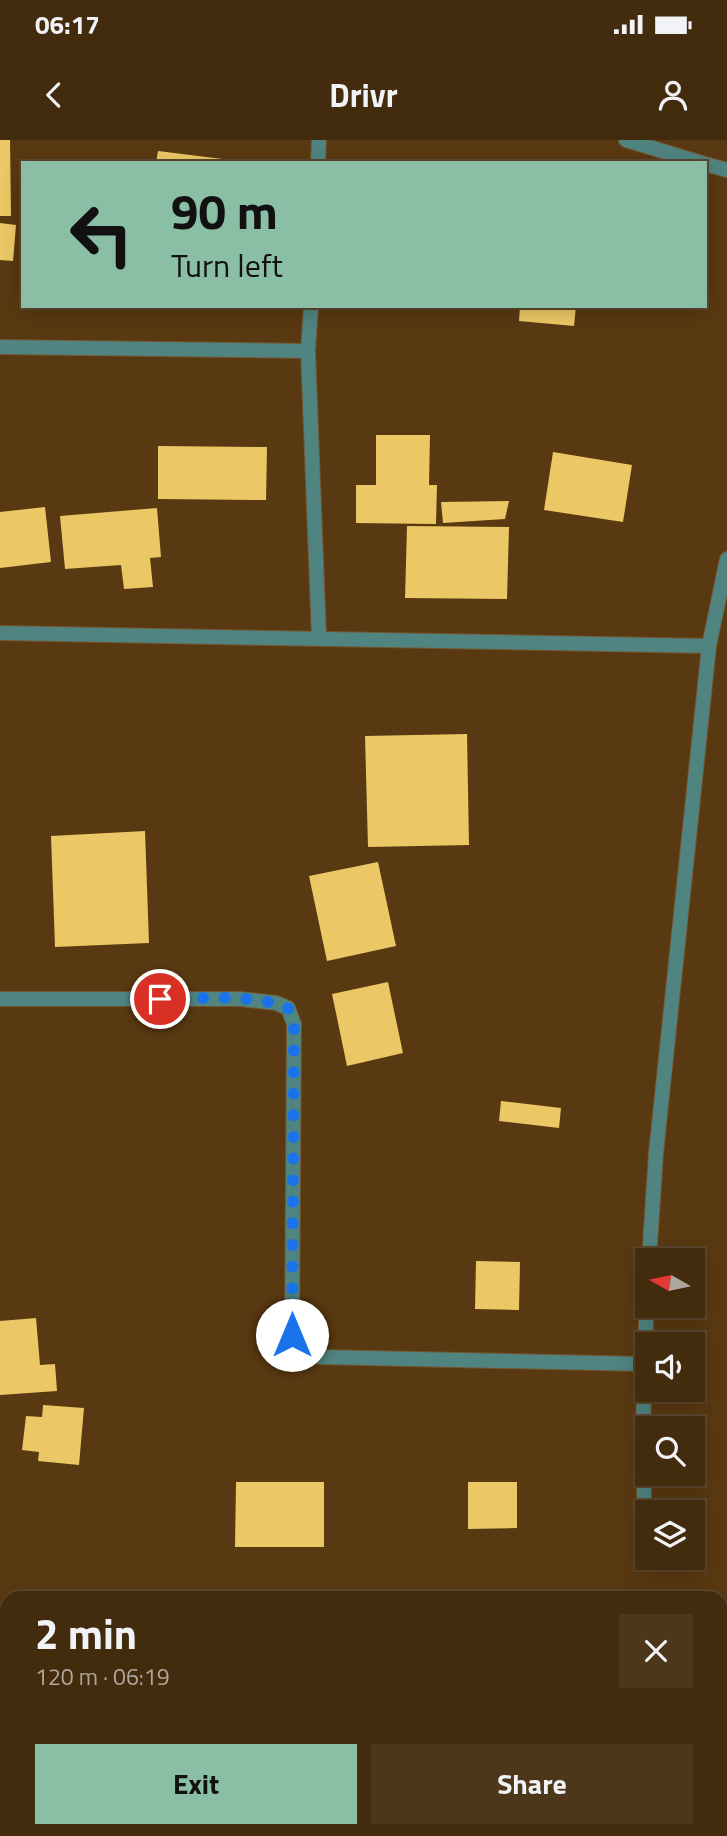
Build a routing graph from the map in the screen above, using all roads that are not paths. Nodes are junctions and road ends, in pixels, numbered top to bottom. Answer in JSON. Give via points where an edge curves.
{"nodes":[{"id":1,"x":319,"y":140,"type":"edge"},
{"id":2,"x":626,"y":140,"type":"edge"},
{"id":3,"x":318,"y":161,"type":"edge"},
{"id":4,"x":697,"y":161,"type":"edge"},
{"id":5,"x":707,"y":164,"type":"edge"},
{"id":6,"x":727,"y":170,"type":"edge"},
{"id":7,"x":311,"y":308,"type":"edge"},
{"id":8,"x":0,"y":347,"type":"edge"},
{"id":9,"x":308,"y":351,"type":"junction"},
{"id":10,"x":727,"y":559,"type":"edge"},
{"id":11,"x":0,"y":633,"type":"edge"},
{"id":12,"x":319,"y":638,"type":"junction"},
{"id":13,"x":709,"y":646,"type":"junction"},
{"id":14,"x":0,"y":999,"type":"edge"},
{"id":15,"x":650,"y":1248,"type":"edge"},
{"id":16,"x":635,"y":1364,"type":"edge"},
{"id":17,"x":643,"y":1402,"type":"edge"},
{"id":18,"x":645,"y":1500,"type":"edge"}],
"edges":[{"from":1,"to":3,"type":"street"},
{"from":2,"to":4,"type":"street"},
{"from":5,"to":6,"type":"street"},
{"from":7,"to":9,"type":"street"},
{"from":8,"to":9,"type":"street"},
{"from":9,"to":12,"type":"street"},
{"from":10,"to":13,"type":"street"},
{"from":11,"to":12,"type":"street"},
{"from":12,"to":13,"type":"street"},
{"from":13,"to":15,"type":"street"},
{"from":14,"to":16,"type":"street","via":[[240,999],[288,1008],[294,1024],[292,1335],[298,1350],[318,1357]]},
{"from":17,"to":18,"type":"street"}]}
